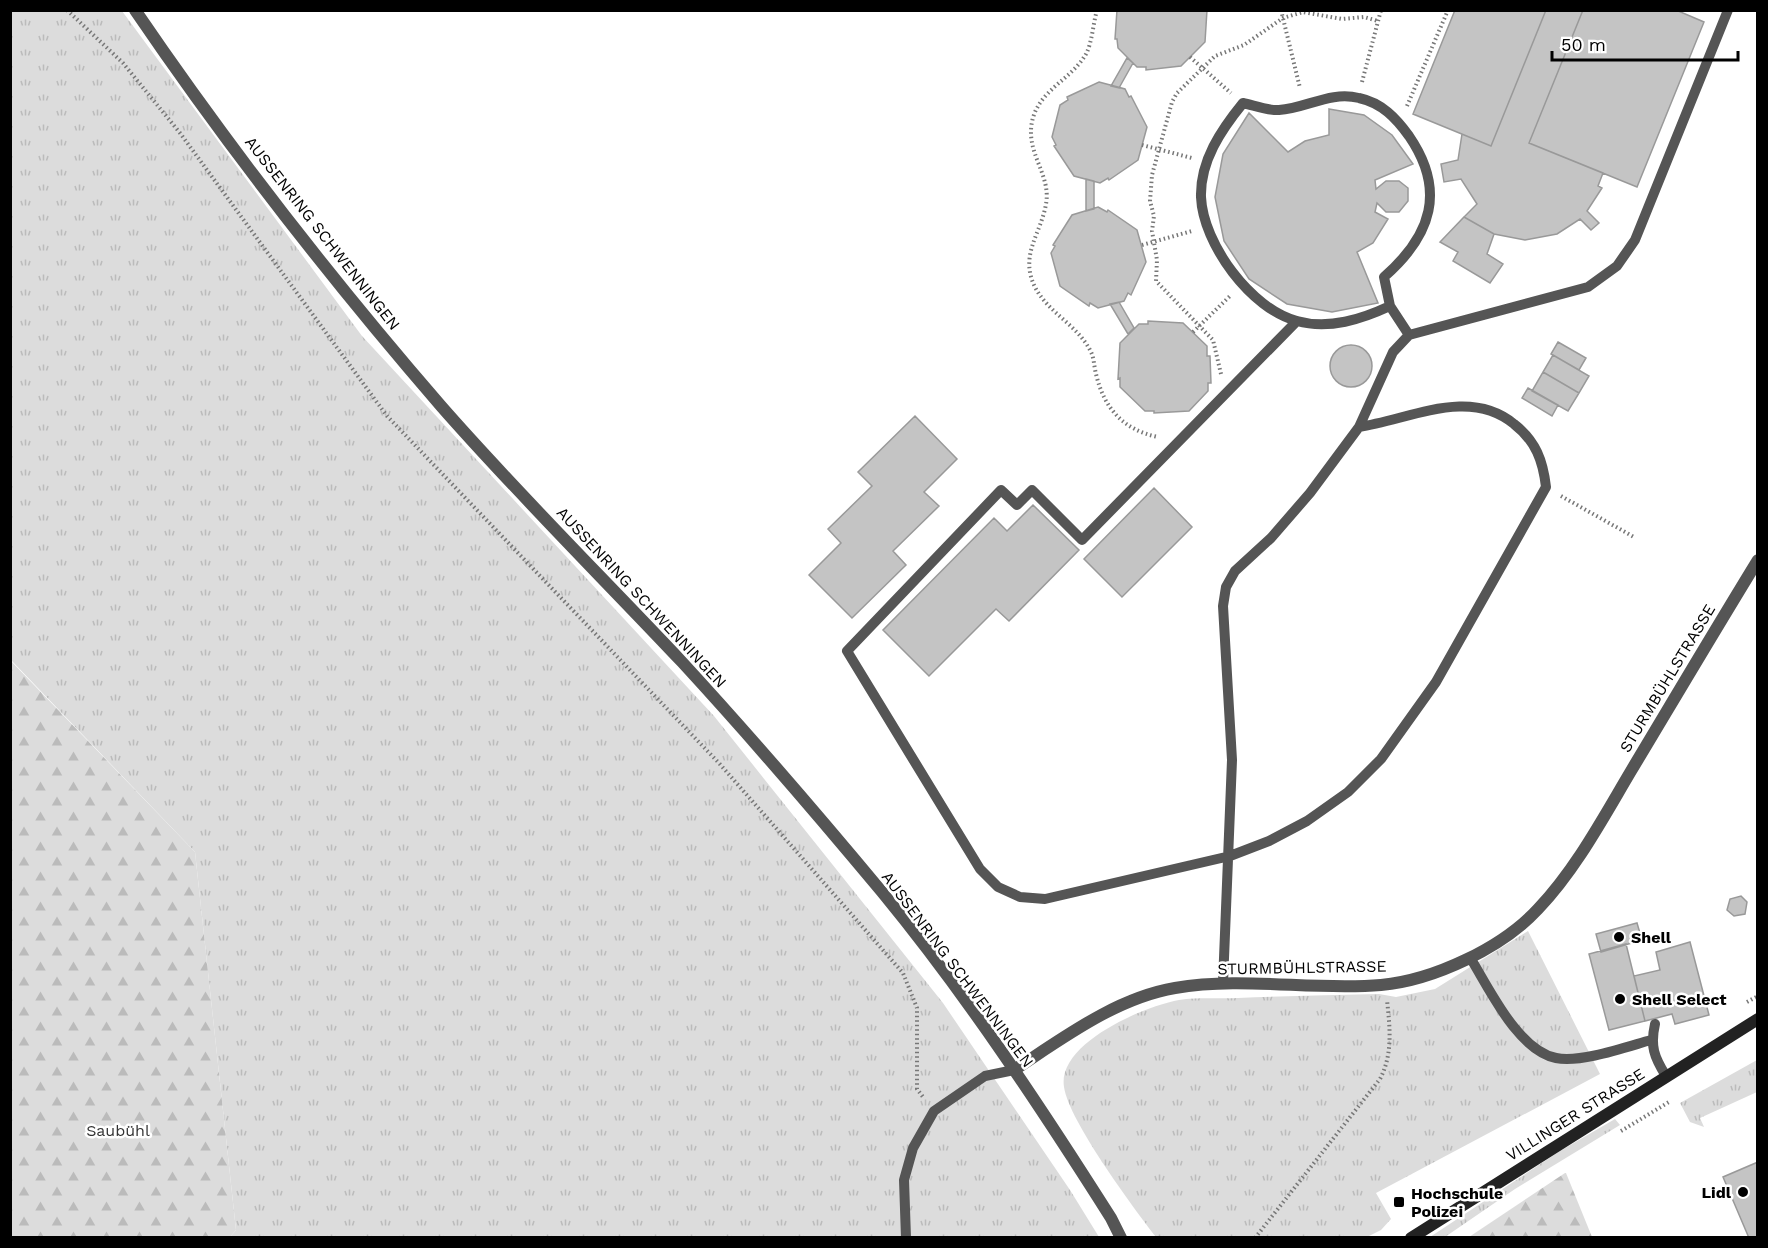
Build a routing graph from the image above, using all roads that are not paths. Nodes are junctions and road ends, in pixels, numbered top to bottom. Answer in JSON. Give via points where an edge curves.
{"nodes":[{"id":1,"x":135,"y":10,"type":"edge"},
{"id":2,"x":1728,"y":10,"type":"edge"},
{"id":3,"x":1390,"y":306,"type":"junction"},
{"id":4,"x":1297,"y":321,"type":"junction"},
{"id":5,"x":1409,"y":335,"type":"junction"},
{"id":6,"x":1359,"y":427,"type":"junction"},
{"id":7,"x":1758,"y":560,"type":"edge"},
{"id":8,"x":1230,"y":856,"type":"junction"},
{"id":9,"x":1471,"y":959,"type":"junction"},
{"id":10,"x":1223,"y":983,"type":"junction"},
{"id":11,"x":1758,"y":1019,"type":"edge"},
{"id":12,"x":1655,"y":1023,"type":"dead end"},
{"id":13,"x":1651,"y":1041,"type":"junction"},
{"id":14,"x":1014,"y":1070,"type":"junction"},
{"id":15,"x":1665,"y":1076,"type":"junction"},
{"id":16,"x":1111,"y":1218,"type":"junction"},
{"id":17,"x":906,"y":1238,"type":"edge"},
{"id":18,"x":1121,"y":1238,"type":"edge"},
{"id":19,"x":1130,"y":1238,"type":"edge"},
{"id":20,"x":1411,"y":1238,"type":"edge"}],
"edges":[{"from":1,"to":14,"type":"street","name":"AUSSENRING SCHWENNINGEN","via":[[185,84],[354,301],[442,407],[795,789],[885,896]]},
{"from":2,"to":5,"type":"lane","via":[[1635,240],[1617,266],[1588,287]]},
{"from":3,"to":4,"type":"lane","via":[[1360,320]]},
{"from":3,"to":4,"type":"lane","via":[[1384,276],[1418,242],[1431,188],[1427,166],[1400,123],[1378,104],[1358,97],[1327,96],[1277,111],[1243,103],[1220,132],[1207,163],[1201,197],[1207,227],[1221,258],[1242,284],[1272,308]]},
{"from":3,"to":5,"type":"lane"},
{"from":4,"to":8,"type":"lane","via":[[1082,540],[1032,490],[1017,505],[1001,490],[847,651],[958,834],[998,888],[1020,897],[1045,898]]},
{"from":5,"to":6,"type":"lane","via":[[1393,352]]},
{"from":6,"to":8,"type":"lane","via":[[1310,493],[1235,571],[1226,587],[1223,606],[1232,760]]},
{"from":6,"to":8,"type":"lane","via":[[1458,405],[1478,405],[1503,415],[1522,430],[1544,464],[1546,488],[1436,682],[1381,759],[1348,792],[1307,821]]},
{"from":7,"to":9,"type":"street","name":"STURMBÜHLSTRASSE","via":[[1564,877],[1537,910]]},
{"from":8,"to":10,"type":"lane"},
{"from":9,"to":10,"type":"street","name":"STURMBÜHLSTRASSE","via":[[1383,985]]},
{"from":9,"to":13,"type":"lane","via":[[1523,1038],[1538,1052],[1558,1059]]},
{"from":10,"to":14,"type":"street","name":"STURMBÜHLSTRASSE","via":[[1174,988],[1132,1001],[1085,1024]]},
{"from":11,"to":15,"type":"main road","name":"VILLINGER STRASSE"},
{"from":12,"to":13,"type":"lane"},
{"from":13,"to":15,"type":"lane","via":[[1653,1055]]},
{"from":14,"to":16,"type":"street","name":"AUSSENRING SCHWENNINGEN"},
{"from":14,"to":17,"type":"lane","via":[[985,1076],[934,1111],[913,1148],[904,1180]]},
{"from":15,"to":20,"type":"main road","name":"VILLINGER STRASSE"},
{"from":16,"to":18,"type":"street","name":"AUSSENRING SCHWENNINGEN"},
{"from":16,"to":19,"type":"street","name":"AUSSENRING SCHWENNINGEN"}]}
